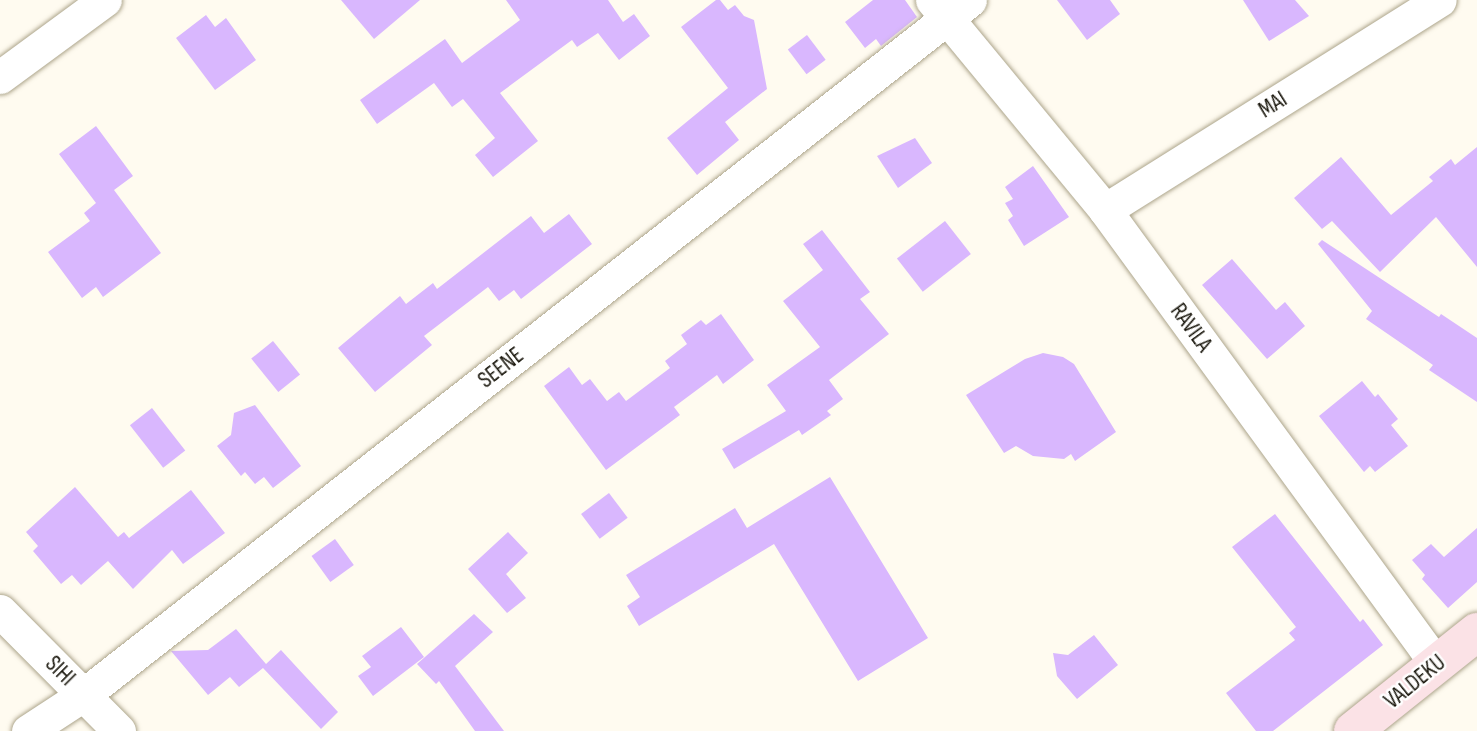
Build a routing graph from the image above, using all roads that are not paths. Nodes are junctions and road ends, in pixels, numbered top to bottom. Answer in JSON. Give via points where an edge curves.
{"nodes":[{"id":1,"x":105,"y":0,"type":"edge"},
{"id":2,"x":1440,"y":0,"type":"edge"},
{"id":3,"x":949,"y":6,"type":"edge"},
{"id":4,"x":0,"y":77,"type":"edge"},
{"id":5,"x":1105,"y":210,"type":"junction"},
{"id":6,"x":0,"y":611,"type":"edge"},
{"id":7,"x":1477,"y":632,"type":"edge"},
{"id":8,"x":1437,"y":665,"type":"junction"},
{"id":9,"x":84,"y":695,"type":"junction"},
{"id":10,"x":28,"y":731,"type":"edge"},
{"id":11,"x":119,"y":731,"type":"edge"},
{"id":12,"x":1353,"y":731,"type":"edge"}],
"edges":[{"from":1,"to":4,"type":"street"},
{"from":2,"to":5,"type":"street","name":"MAI"},
{"from":3,"to":5,"type":"street","name":"RAVILA"},
{"from":3,"to":9,"type":"street","name":"SEENE"},
{"from":5,"to":8,"type":"street","name":"RAVILA"},
{"from":6,"to":9,"type":"street","name":"SIHI"},
{"from":7,"to":8,"type":"street","name":"VALDEKU"},
{"from":8,"to":12,"type":"street","name":"VALDEKU"},
{"from":9,"to":10,"type":"street","name":"SEENE"},
{"from":9,"to":11,"type":"street","name":"SIHI"}]}
